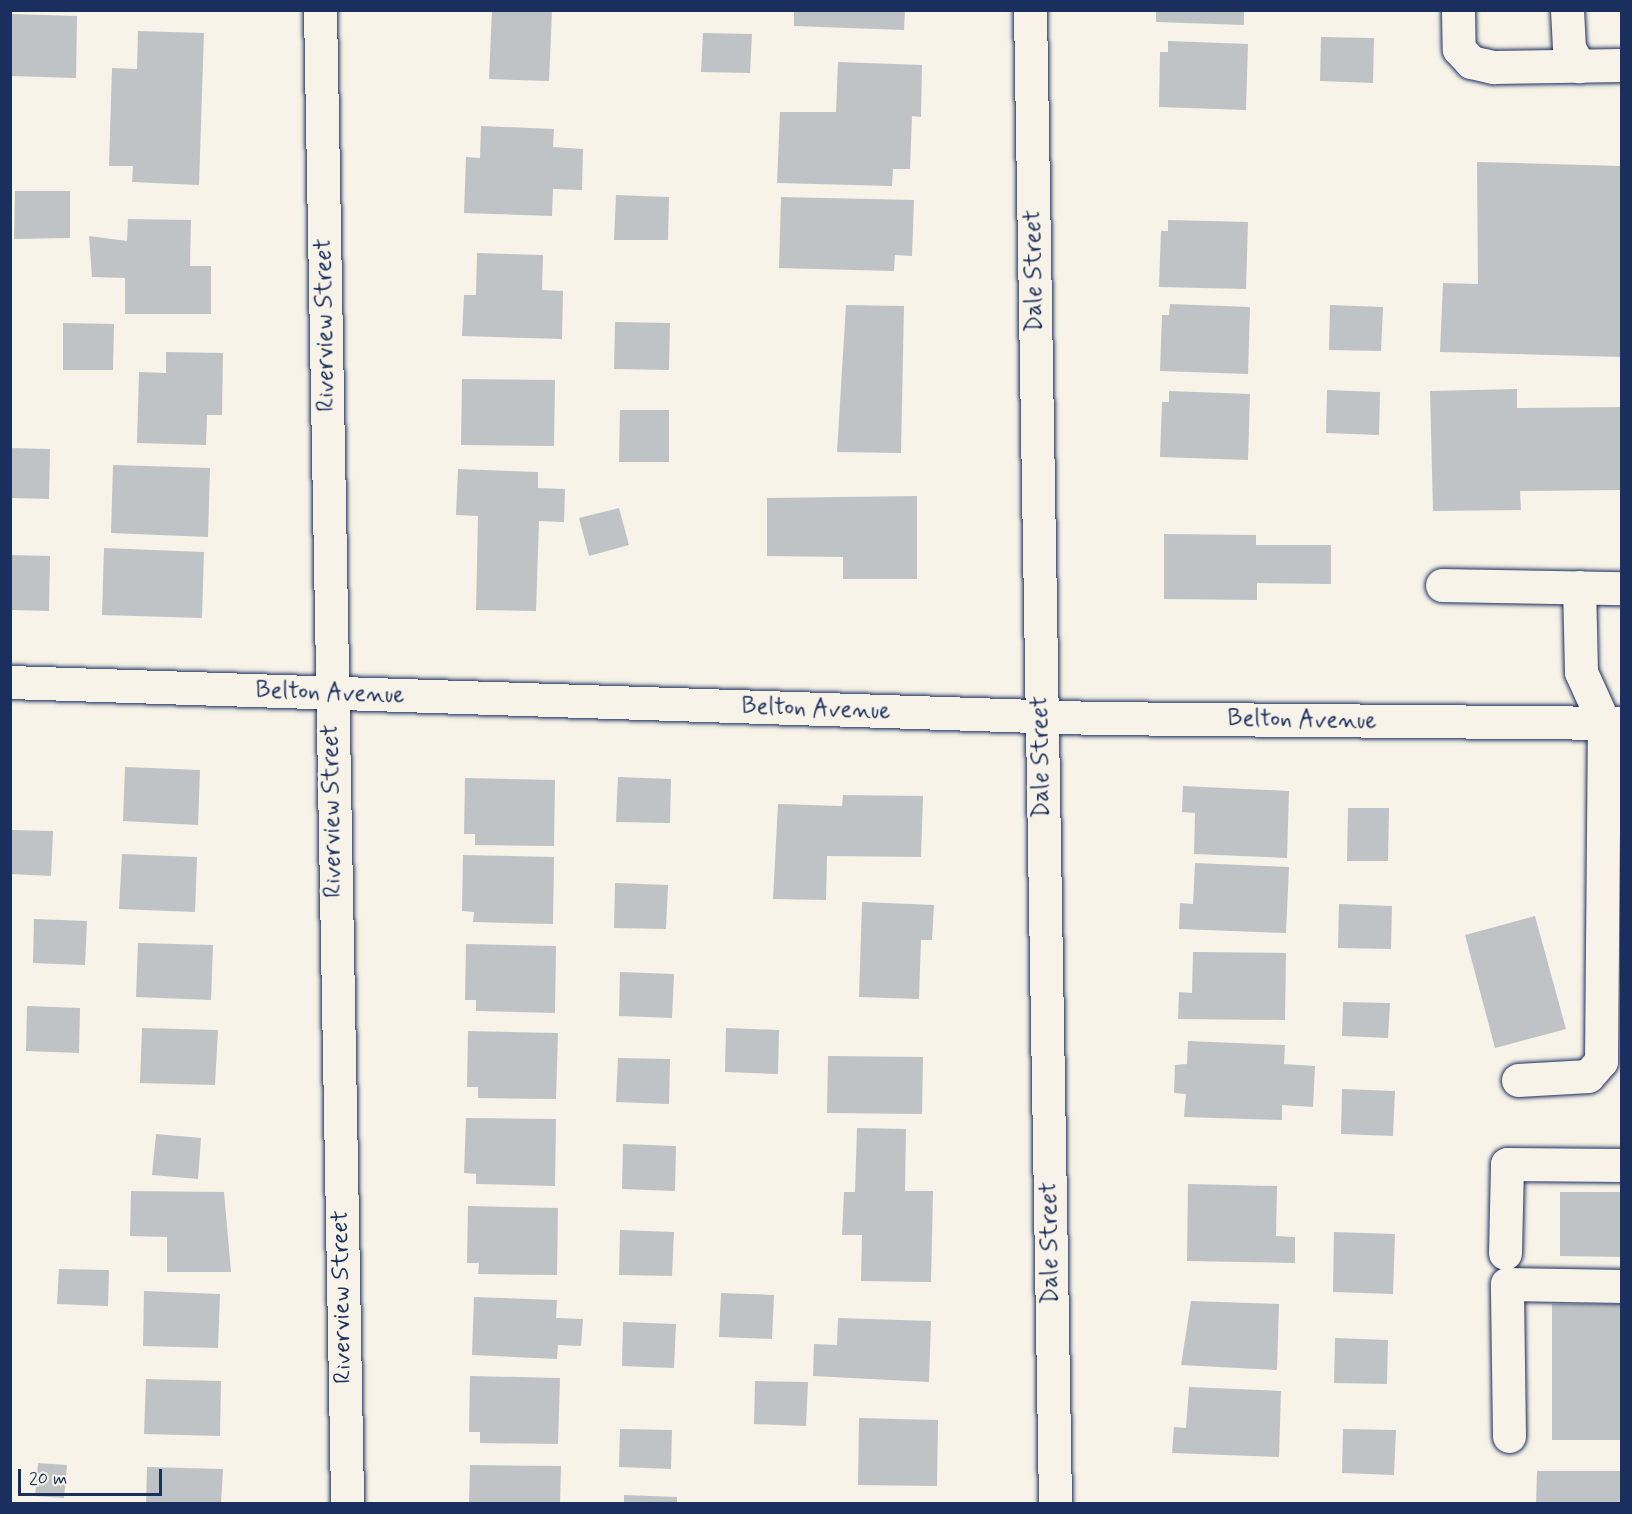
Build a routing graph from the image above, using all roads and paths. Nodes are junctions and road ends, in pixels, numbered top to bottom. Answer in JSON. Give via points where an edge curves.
{"nodes":[{"id":1,"x":320,"y":10,"type":"edge"},
{"id":2,"x":1030,"y":10,"type":"edge"},
{"id":3,"x":1458,"y":10,"type":"edge"},
{"id":4,"x":1567,"y":10,"type":"edge"},
{"id":5,"x":1622,"y":65,"type":"edge"},
{"id":6,"x":1579,"y":66,"type":"junction"},
{"id":7,"x":1442,"y":585,"type":"dead end"},
{"id":8,"x":1579,"y":587,"type":"junction"},
{"id":9,"x":1621,"y":588,"type":"edge"},
{"id":10,"x":10,"y":682,"type":"edge"},
{"id":11,"x":331,"y":692,"type":"junction"},
{"id":12,"x":1040,"y":716,"type":"junction"},
{"id":13,"x":1612,"y":723,"type":"edge"},
{"id":14,"x":1518,"y":1080,"type":"dead end"},
{"id":15,"x":1622,"y":1165,"type":"edge"},
{"id":16,"x":1505,"y":1252,"type":"dead end"},
{"id":17,"x":1622,"y":1286,"type":"edge"},
{"id":18,"x":1509,"y":1436,"type":"dead end"},
{"id":19,"x":347,"y":1503,"type":"edge"},
{"id":20,"x":1054,"y":1503,"type":"edge"}],
"edges":[{"from":1,"to":11,"type":"street","name":"Riverview Street"},
{"from":2,"to":12,"type":"street","name":"Dale Street"},
{"from":3,"to":6,"type":"street","via":[[1459,49],[1472,62],[1493,67]]},
{"from":4,"to":6,"type":"street","via":[[1569,48]]},
{"from":5,"to":6,"type":"street"},
{"from":7,"to":8,"type":"street"},
{"from":8,"to":9,"type":"street"},
{"from":8,"to":13,"type":"street","via":[[1581,672]]},
{"from":10,"to":11,"type":"street","name":"Belton Avenue"},
{"from":11,"to":12,"type":"street","name":"Belton Avenue"},
{"from":11,"to":19,"type":"street","name":"Riverview Street"},
{"from":12,"to":13,"type":"street","name":"Belton Avenue"},
{"from":12,"to":20,"type":"street","name":"Dale Street"},
{"from":13,"to":14,"type":"street","via":[[1601,1062],[1588,1076]]},
{"from":15,"to":16,"type":"street","via":[[1506,1164]]},
{"from":17,"to":18,"type":"street","via":[[1507,1284]]}]}
